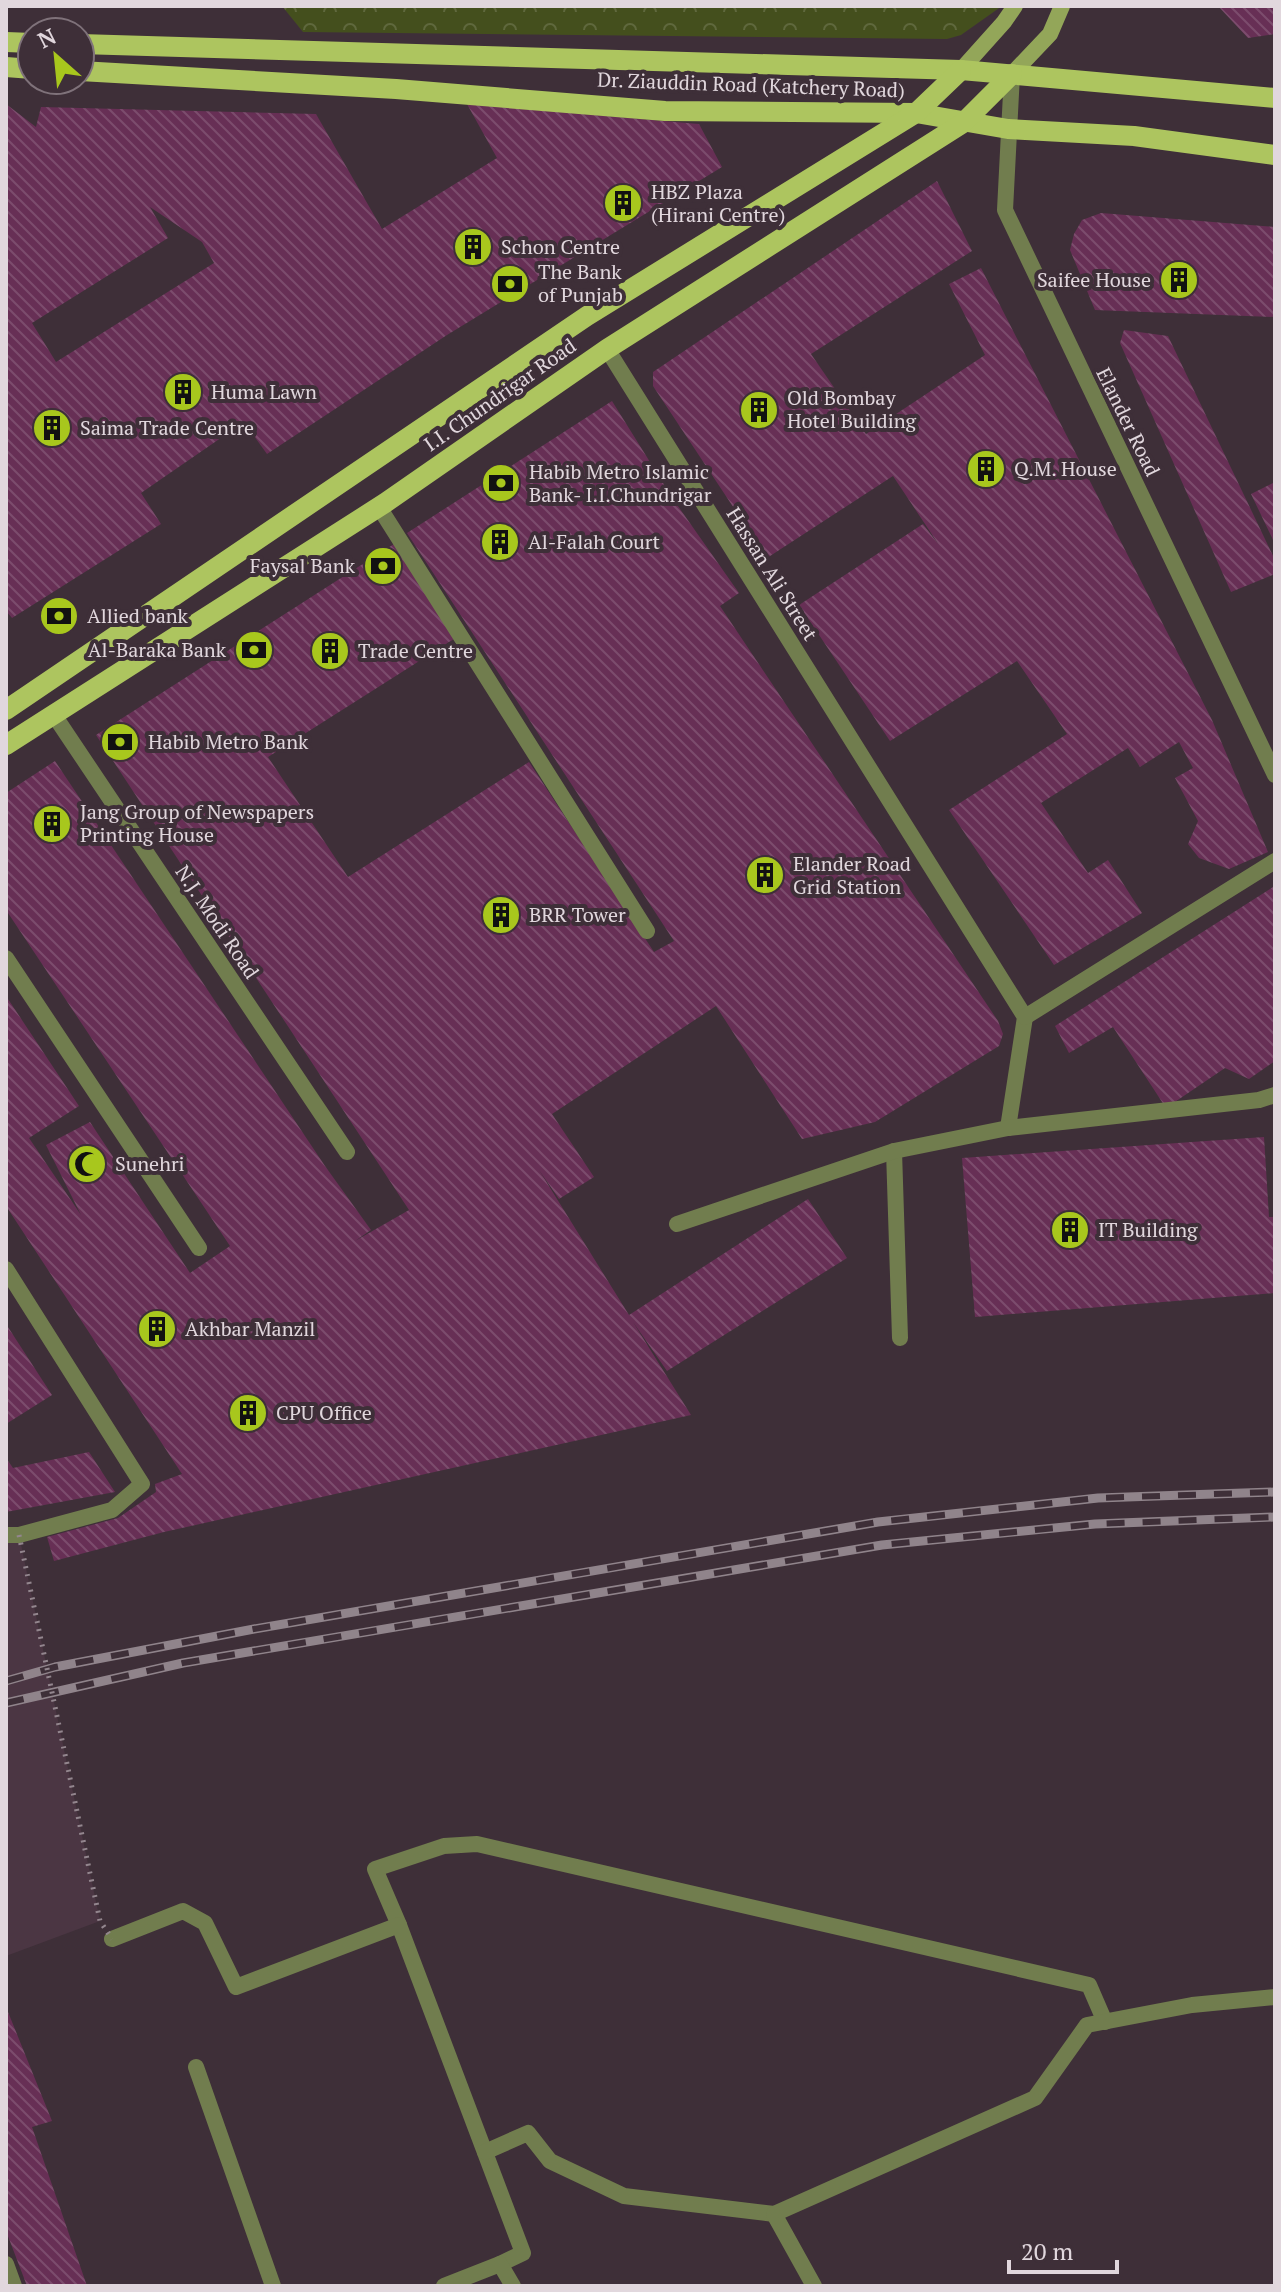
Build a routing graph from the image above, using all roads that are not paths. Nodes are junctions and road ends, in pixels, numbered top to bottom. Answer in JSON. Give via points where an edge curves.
{"nodes":[{"id":1,"x":1015,"y":6,"type":"edge"},
{"id":2,"x":1062,"y":6,"type":"edge"},
{"id":3,"x":96,"y":44,"type":"edge"},
{"id":4,"x":961,"y":70,"type":"junction"},
{"id":5,"x":96,"y":72,"type":"edge"},
{"id":6,"x":1012,"y":74,"type":"junction"},
{"id":7,"x":1275,"y":98,"type":"edge"},
{"id":8,"x":916,"y":113,"type":"junction"},
{"id":9,"x":963,"y":123,"type":"junction"},
{"id":10,"x":1008,"y":129,"type":"junction"},
{"id":11,"x":1275,"y":155,"type":"edge"},
{"id":12,"x":607,"y":349,"type":"junction"},
{"id":13,"x":379,"y":507,"type":"junction"},
{"id":14,"x":6,"y":710,"type":"edge"},
{"id":15,"x":54,"y":715,"type":"junction"},
{"id":16,"x":6,"y":745,"type":"edge"},
{"id":17,"x":1275,"y":775,"type":"edge"},
{"id":18,"x":1275,"y":861,"type":"edge"},
{"id":19,"x":647,"y":931,"type":"dead end"},
{"id":20,"x":6,"y":958,"type":"edge"},
{"id":21,"x":1025,"y":1017,"type":"junction"},
{"id":22,"x":1275,"y":1095,"type":"edge"},
{"id":23,"x":1008,"y":1128,"type":"junction"},
{"id":24,"x":894,"y":1151,"type":"junction"},
{"id":25,"x":347,"y":1152,"type":"dead end"},
{"id":26,"x":677,"y":1224,"type":"dead end"},
{"id":27,"x":199,"y":1248,"type":"dead end"},
{"id":28,"x":6,"y":1269,"type":"edge"},
{"id":29,"x":900,"y":1338,"type":"dead end"},
{"id":30,"x":13,"y":1535,"type":"edge"},
{"id":31,"x":399,"y":1925,"type":"junction"},
{"id":32,"x":112,"y":1939,"type":"road end"},
{"id":33,"x":1275,"y":1997,"type":"edge"},
{"id":34,"x":1105,"y":2022,"type":"junction"},
{"id":35,"x":196,"y":2067,"type":"dead end"},
{"id":36,"x":485,"y":2152,"type":"junction"},
{"id":37,"x":774,"y":2214,"type":"junction"},
{"id":38,"x":6,"y":2264,"type":"edge"},
{"id":39,"x":500,"y":2264,"type":"junction"},
{"id":40,"x":14,"y":2286,"type":"edge"},
{"id":41,"x":273,"y":2286,"type":"edge"},
{"id":42,"x":444,"y":2286,"type":"edge"},
{"id":43,"x":513,"y":2286,"type":"edge"},
{"id":44,"x":814,"y":2286,"type":"edge"}],
"edges":[{"from":1,"to":4,"type":"main road"},
{"from":2,"to":6,"type":"main road","via":[[1050,34]]},
{"from":3,"to":4,"type":"main road","name":"Dr. Ziauddin Road (Katchery Road)"},
{"from":4,"to":6,"type":"main road","name":"Dr. Ziauddin Road (Katchery Road)"},
{"from":4,"to":8,"type":"main road","name":"I.I. Chundrigar Road"},
{"from":5,"to":8,"type":"main road","name":"Dr. Ziauddin Road (Katchery Road)","via":[[665,111]]},
{"from":6,"to":7,"type":"main road","name":"Dr. Ziauddin Road (Katchery Road)"},
{"from":6,"to":9,"type":"main road","name":"I.I. Chundrigar Road"},
{"from":6,"to":10,"type":"street","name":"Elander Road"},
{"from":8,"to":9,"type":"main road","name":"Dr. Ziauddin Road (Katchery Road)"},
{"from":8,"to":14,"type":"main road","name":"I.I. Chundrigar Road","via":[[587,316]]},
{"from":9,"to":10,"type":"main road","name":"Dr. Ziauddin Road (Katchery Road)"},
{"from":9,"to":12,"type":"main road","name":"I.I. Chundrigar Road"},
{"from":10,"to":11,"type":"main road","name":"Dr. Ziauddin Road (Katchery Road)","via":[[1134,136]]},
{"from":10,"to":17,"type":"street","name":"Elander Road","via":[[1005,210]]},
{"from":12,"to":13,"type":"main road","name":"I.I. Chundrigar Road"},
{"from":12,"to":21,"type":"street","name":"Hassan Ali Street"},
{"from":13,"to":15,"type":"main road","name":"I.I. Chundrigar Road"},
{"from":13,"to":19,"type":"street"},
{"from":15,"to":16,"type":"main road","name":"I.I. Chundrigar Road"},
{"from":15,"to":25,"type":"street","name":"N.J. Modi Road"},
{"from":18,"to":21,"type":"street"},
{"from":20,"to":27,"type":"street"},
{"from":21,"to":23,"type":"street"},
{"from":22,"to":23,"type":"street"},
{"from":23,"to":24,"type":"street"},
{"from":24,"to":26,"type":"street"},
{"from":24,"to":29,"type":"street"},
{"from":28,"to":30,"type":"street","via":[[142,1484],[112,1510]]},
{"from":31,"to":32,"type":"street","via":[[236,1987],[205,1923],[183,1911]]},
{"from":31,"to":34,"type":"street","via":[[375,1869],[444,1846],[477,1844],[1089,1985]]},
{"from":31,"to":36,"type":"street"},
{"from":33,"to":34,"type":"street","via":[[1192,2005]]},
{"from":34,"to":37,"type":"street","via":[[1087,2025],[1035,2098]]},
{"from":35,"to":41,"type":"street"},
{"from":36,"to":37,"type":"street","via":[[528,2133],[550,2161],[624,2196]]},
{"from":36,"to":39,"type":"street","via":[[523,2253]]},
{"from":37,"to":44,"type":"street"},
{"from":38,"to":40,"type":"street"},
{"from":39,"to":42,"type":"street"},
{"from":39,"to":43,"type":"street"}]}
